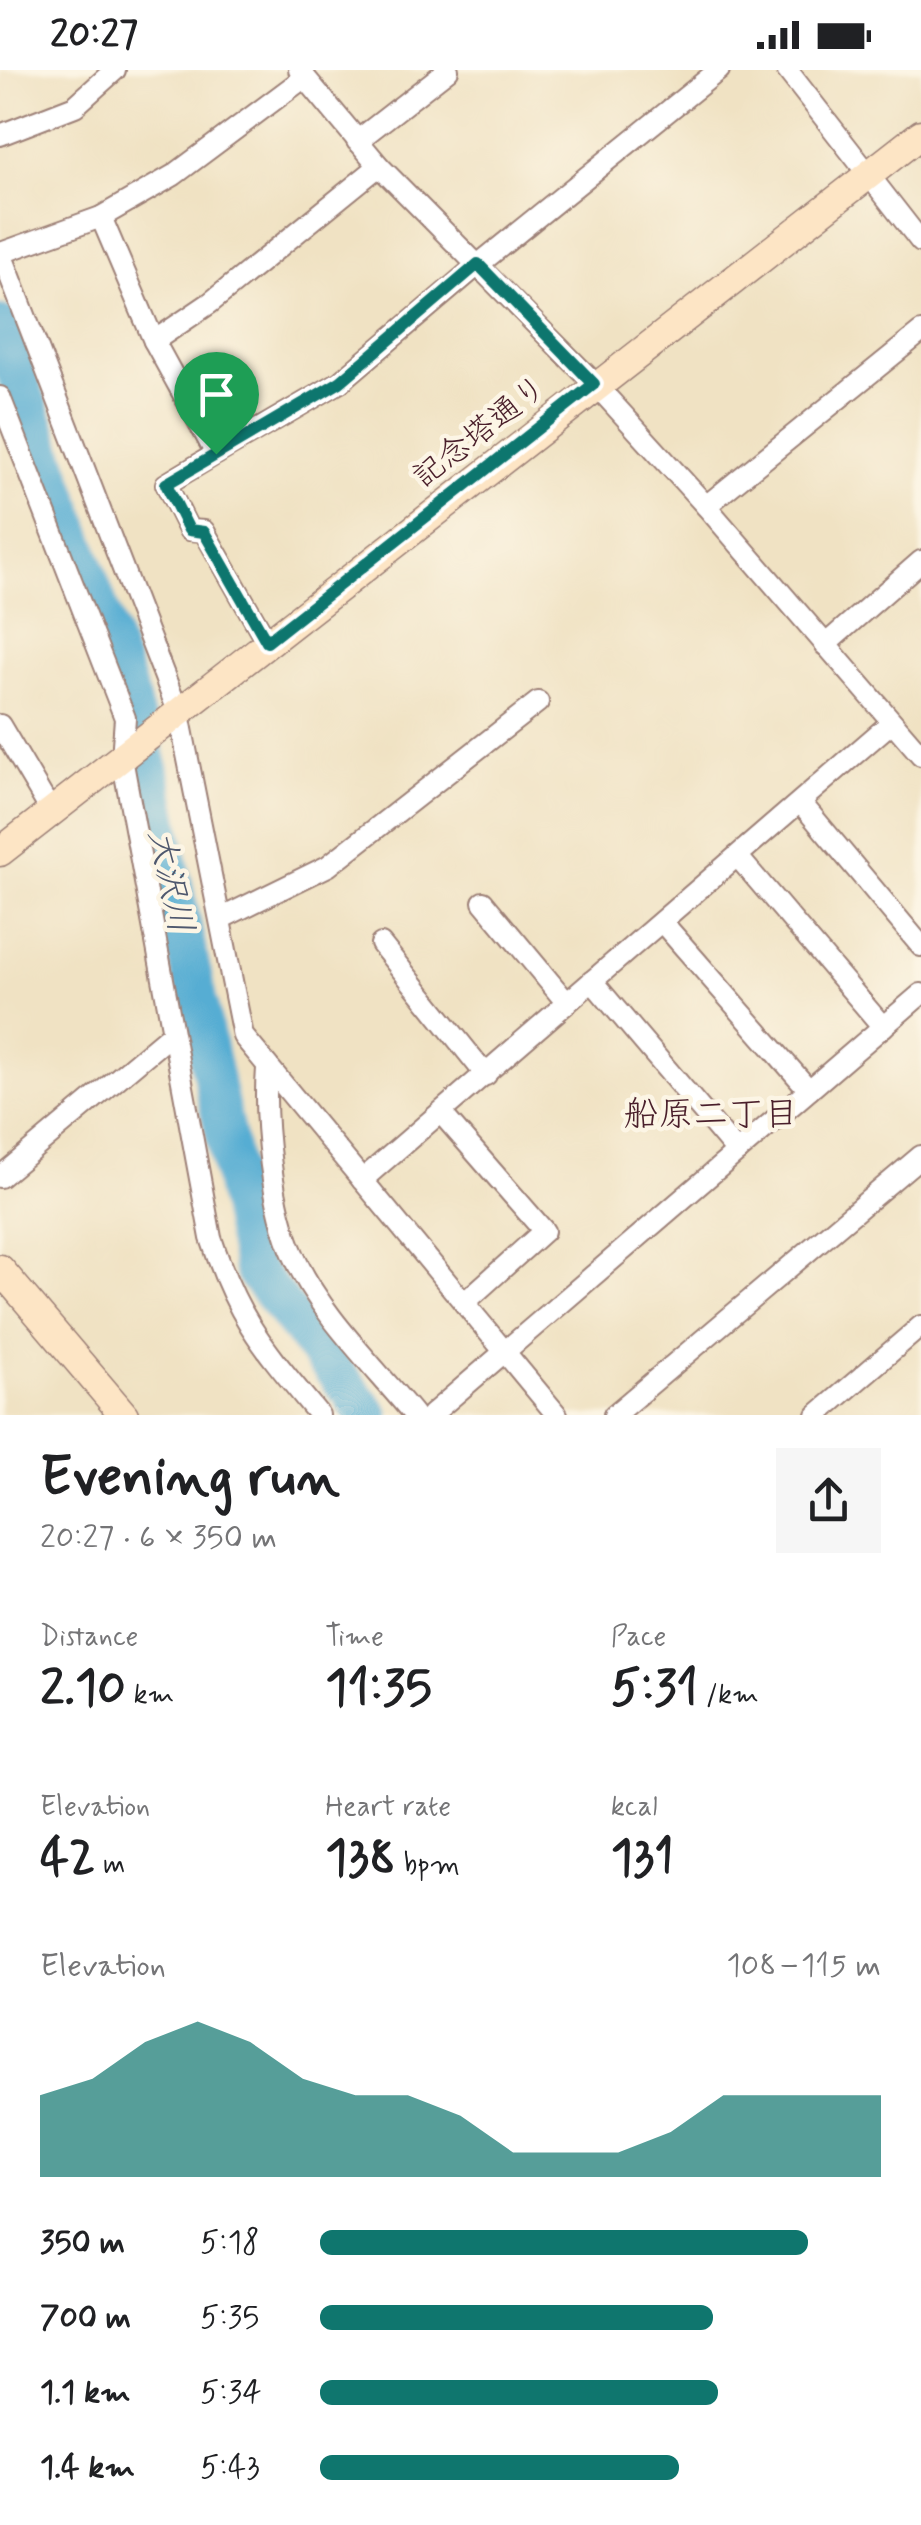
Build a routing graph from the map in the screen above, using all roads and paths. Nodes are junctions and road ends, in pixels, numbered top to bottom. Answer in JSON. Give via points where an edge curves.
{"nodes":[{"id":1,"x":448,"y":70,"type":"edge"},
{"id":2,"x":720,"y":70,"type":"edge"},
{"id":3,"x":787,"y":70,"type":"edge"},
{"id":4,"x":302,"y":73,"type":"edge"},
{"id":5,"x":106,"y":74,"type":"edge"},
{"id":6,"x":921,"y":134,"type":"edge"},
{"id":7,"x":0,"y":135,"type":"edge"},
{"id":8,"x":357,"y":141,"type":"junction"},
{"id":9,"x":379,"y":166,"type":"junction"},
{"id":10,"x":870,"y":174,"type":"junction"},
{"id":11,"x":101,"y":217,"type":"junction"},
{"id":12,"x":921,"y":242,"type":"edge"},
{"id":13,"x":0,"y":252,"type":"edge"},
{"id":14,"x":478,"y":264,"type":"junction"},
{"id":15,"x":921,"y":332,"type":"edge"},
{"id":16,"x":154,"y":342,"type":"junction"},
{"id":17,"x":594,"y":384,"type":"junction"},
{"id":18,"x":0,"y":397,"type":"edge"},
{"id":19,"x":216,"y":454,"type":"junction"},
{"id":20,"x":706,"y":506,"type":"junction"},
{"id":21,"x":921,"y":561,"type":"edge"},
{"id":22,"x":267,"y":642,"type":"junction"},
{"id":23,"x":825,"y":645,"type":"junction"},
{"id":24,"x":538,"y":702,"type":"dead end"},
{"id":25,"x":179,"y":714,"type":"junction"},
{"id":26,"x":892,"y":722,"type":"junction"},
{"id":27,"x":0,"y":725,"type":"edge"},
{"id":28,"x":920,"y":751,"type":"edge"},
{"id":29,"x":122,"y":758,"type":"junction"},
{"id":30,"x":802,"y":804,"type":"junction"},
{"id":31,"x":52,"y":812,"type":"junction"},
{"id":32,"x":0,"y":852,"type":"edge"},
{"id":33,"x":738,"y":857,"type":"junction"},
{"id":34,"x":483,"y":902,"type":"dead end"},
{"id":35,"x":222,"y":918,"type":"junction"},
{"id":36,"x":663,"y":923,"type":"junction"},
{"id":37,"x":381,"y":944,"type":"dead end"},
{"id":38,"x":921,"y":946,"type":"edge"},
{"id":39,"x":592,"y":980,"type":"junction"},
{"id":40,"x":921,"y":994,"type":"edge"},
{"id":41,"x":566,"y":1002,"type":"junction"},
{"id":42,"x":882,"y":1027,"type":"junction"},
{"id":43,"x":171,"y":1034,"type":"junction"},
{"id":44,"x":267,"y":1068,"type":"junction"},
{"id":45,"x":486,"y":1074,"type":"junction"},
{"id":46,"x":809,"y":1090,"type":"junction"},
{"id":47,"x":442,"y":1114,"type":"junction"},
{"id":48,"x":737,"y":1152,"type":"junction"},
{"id":49,"x":921,"y":1156,"type":"edge"},
{"id":50,"x":0,"y":1177,"type":"edge"},
{"id":51,"x":362,"y":1180,"type":"junction"},
{"id":52,"x":0,"y":1269,"type":"edge"},
{"id":53,"x":464,"y":1303,"type":"junction"},
{"id":54,"x":921,"y":1326,"type":"edge"},
{"id":55,"x":504,"y":1353,"type":"junction"},
{"id":56,"x":838,"y":1397,"type":"junction"},
{"id":57,"x":124,"y":1415,"type":"edge"},
{"id":58,"x":319,"y":1415,"type":"edge"},
{"id":59,"x":414,"y":1415,"type":"edge"},
{"id":60,"x":431,"y":1415,"type":"edge"},
{"id":61,"x":557,"y":1415,"type":"edge"},
{"id":62,"x":614,"y":1415,"type":"edge"},
{"id":63,"x":817,"y":1415,"type":"edge"},
{"id":64,"x":854,"y":1415,"type":"edge"}],
"edges":[{"from":1,"to":8,"type":"street"},
{"from":2,"to":14,"type":"street"},
{"from":3,"to":10,"type":"street"},
{"from":4,"to":8,"type":"street"},
{"from":4,"to":11,"type":"street","via":[[174,175]]},
{"from":5,"to":7,"type":"street","via":[[75,106]]},
{"from":6,"to":10,"type":"street","name":"記念塔通り"},
{"from":8,"to":9,"type":"street"},
{"from":9,"to":14,"type":"street"},
{"from":9,"to":16,"type":"street"},
{"from":10,"to":12,"type":"street"},
{"from":10,"to":17,"type":"street","name":"記念塔通り"},
{"from":11,"to":13,"type":"street"},
{"from":11,"to":16,"type":"street"},
{"from":13,"to":25,"type":"street"},
{"from":14,"to":17,"type":"street"},
{"from":14,"to":19,"type":"street","via":[[340,382]]},
{"from":15,"to":20,"type":"street"},
{"from":16,"to":19,"type":"street"},
{"from":17,"to":20,"type":"street"},
{"from":17,"to":22,"type":"street","name":"記念塔通り"},
{"from":18,"to":29,"type":"street","via":[[125,718]]},
{"from":19,"to":22,"type":"street","via":[[166,484],[189,530],[204,532]]},
{"from":20,"to":23,"type":"street"},
{"from":21,"to":23,"type":"street"},
{"from":22,"to":25,"type":"street","name":"記念塔通り"},
{"from":23,"to":26,"type":"street"},
{"from":24,"to":35,"type":"street","via":[[328,866]]},
{"from":25,"to":29,"type":"street","name":"記念塔通り"},
{"from":25,"to":35,"type":"street"},
{"from":26,"to":28,"type":"street"},
{"from":26,"to":30,"type":"street"},
{"from":27,"to":31,"type":"street"},
{"from":29,"to":31,"type":"street"},
{"from":29,"to":43,"type":"street"},
{"from":30,"to":33,"type":"street"},
{"from":30,"to":38,"type":"street"},
{"from":31,"to":32,"type":"street"},
{"from":33,"to":36,"type":"street"},
{"from":33,"to":42,"type":"street"},
{"from":34,"to":41,"type":"street"},
{"from":35,"to":44,"type":"street","via":[[243,1036]]},
{"from":36,"to":39,"type":"street"},
{"from":36,"to":46,"type":"street"},
{"from":37,"to":45,"type":"street"},
{"from":39,"to":41,"type":"street"},
{"from":39,"to":48,"type":"street"},
{"from":40,"to":42,"type":"street"},
{"from":41,"to":45,"type":"street"},
{"from":42,"to":46,"type":"street"},
{"from":43,"to":50,"type":"street"},
{"from":43,"to":58,"type":"street","via":[[228,1290],[246,1327]]},
{"from":44,"to":51,"type":"street"},
{"from":44,"to":59,"type":"street","via":[[264,1106],[294,1256]]},
{"from":45,"to":47,"type":"street"},
{"from":46,"to":48,"type":"street"},
{"from":47,"to":51,"type":"street"},
{"from":47,"to":53,"type":"street","via":[[544,1231]]},
{"from":48,"to":55,"type":"street"},
{"from":49,"to":62,"type":"street"},
{"from":51,"to":53,"type":"street"},
{"from":52,"to":57,"type":"street"},
{"from":53,"to":55,"type":"street"},
{"from":54,"to":56,"type":"street"},
{"from":55,"to":60,"type":"street"},
{"from":55,"to":61,"type":"street"},
{"from":56,"to":63,"type":"street"},
{"from":56,"to":64,"type":"street"}]}
